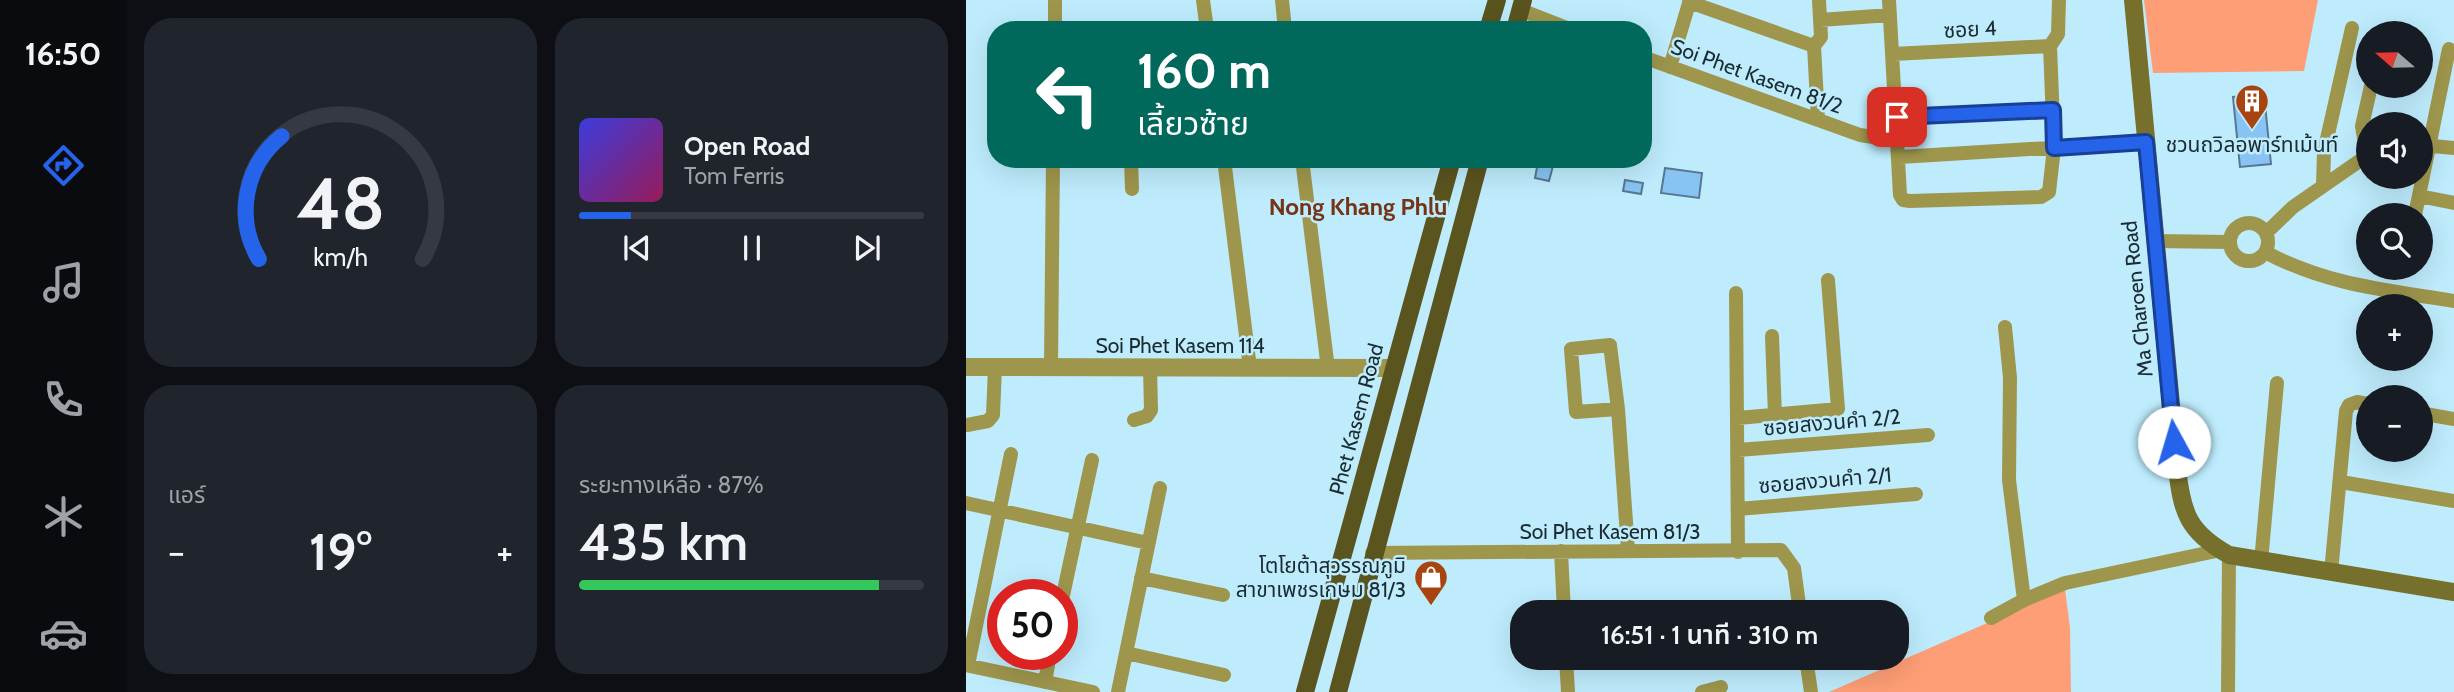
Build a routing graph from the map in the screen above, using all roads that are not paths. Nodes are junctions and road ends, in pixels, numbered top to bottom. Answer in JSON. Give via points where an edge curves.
{"nodes":[{"id":1,"x":1055,"y":0,"type":"edge"},
{"id":2,"x":1203,"y":0,"type":"edge"},
{"id":3,"x":1282,"y":0,"type":"edge"},
{"id":4,"x":1497,"y":0,"type":"edge"},
{"id":5,"x":1819,"y":0,"type":"edge"},
{"id":6,"x":2059,"y":0,"type":"edge"},
{"id":7,"x":2133,"y":0,"type":"edge"},
{"id":8,"x":1689,"y":1,"type":"edge"},
{"id":9,"x":1522,"y":5,"type":"edge"},
{"id":10,"x":1889,"y":8,"type":"edge"},
{"id":11,"x":1820,"y":20,"type":"junction"},
{"id":12,"x":1055,"y":21,"type":"edge"},
{"id":13,"x":1206,"y":21,"type":"edge"},
{"id":14,"x":1284,"y":21,"type":"edge"},
{"id":15,"x":1491,"y":21,"type":"edge"},
{"id":16,"x":1554,"y":21,"type":"edge"},
{"id":17,"x":2352,"y":28,"type":"dead end"},
{"id":18,"x":1814,"y":46,"type":"junction"},
{"id":19,"x":2050,"y":46,"type":"junction"},
{"id":20,"x":2449,"y":50,"type":"dead end"},
{"id":21,"x":1893,"y":54,"type":"junction"},
{"id":22,"x":1652,"y":60,"type":"edge"},
{"id":23,"x":1670,"y":67,"type":"junction"},
{"id":24,"x":2053,"y":110,"type":"junction"},
{"id":25,"x":2433,"y":113,"type":"edge"},
{"id":26,"x":1897,"y":117,"type":"junction"},
{"id":27,"x":1818,"y":120,"type":"junction"},
{"id":28,"x":1899,"y":141,"type":"junction"},
{"id":29,"x":2146,"y":142,"type":"junction"},
{"id":30,"x":2433,"y":146,"type":"edge"},
{"id":31,"x":2054,"y":148,"type":"junction"},
{"id":32,"x":2454,"y":148,"type":"edge"},
{"id":33,"x":1900,"y":157,"type":"junction"},
{"id":34,"x":2356,"y":163,"type":"edge"},
{"id":35,"x":1053,"y":168,"type":"edge"},
{"id":36,"x":1131,"y":168,"type":"edge"},
{"id":37,"x":1225,"y":168,"type":"edge"},
{"id":38,"x":1302,"y":168,"type":"edge"},
{"id":39,"x":1450,"y":168,"type":"edge"},
{"id":40,"x":1478,"y":168,"type":"edge"},
{"id":41,"x":2323,"y":186,"type":"junction"},
{"id":42,"x":1132,"y":189,"type":"dead end"},
{"id":43,"x":2420,"y":189,"type":"edge"},
{"id":44,"x":2419,"y":196,"type":"junction"},
{"id":45,"x":2418,"y":203,"type":"edge"},
{"id":46,"x":2454,"y":203,"type":"edge"},
{"id":47,"x":2266,"y":233,"type":"junction"},
{"id":48,"x":2154,"y":241,"type":"junction"},
{"id":49,"x":2229,"y":242,"type":"junction"},
{"id":50,"x":2265,"y":253,"type":"junction"},
{"id":51,"x":1828,"y":280,"type":"dead end"},
{"id":52,"x":1736,"y":293,"type":"dead end"},
{"id":53,"x":2454,"y":300,"type":"edge"},
{"id":54,"x":2005,"y":327,"type":"dead end"},
{"id":55,"x":1772,"y":335,"type":"dead end"},
{"id":56,"x":1051,"y":366,"type":"junction"},
{"id":57,"x":966,"y":367,"type":"edge"},
{"id":58,"x":1150,"y":367,"type":"junction"},
{"id":59,"x":995,"y":368,"type":"junction"},
{"id":60,"x":1250,"y":368,"type":"junction"},
{"id":61,"x":1394,"y":368,"type":"junction"},
{"id":62,"x":1328,"y":369,"type":"junction"},
{"id":63,"x":2277,"y":383,"type":"dead end"},
{"id":64,"x":2356,"y":402,"type":"edge"},
{"id":65,"x":1618,"y":409,"type":"junction"},
{"id":66,"x":2433,"y":415,"type":"edge"},
{"id":67,"x":1774,"y":416,"type":"junction"},
{"id":68,"x":1738,"y":418,"type":"junction"},
{"id":69,"x":2454,"y":419,"type":"edge"},
{"id":70,"x":1134,"y":421,"type":"dead end"},
{"id":71,"x":967,"y":425,"type":"edge"},
{"id":72,"x":1928,"y":435,"type":"dead end"},
{"id":73,"x":1738,"y":450,"type":"junction"},
{"id":74,"x":1011,"y":454,"type":"dead end"},
{"id":75,"x":1092,"y":460,"type":"dead end"},
{"id":76,"x":2341,"y":482,"type":"junction"},
{"id":77,"x":1160,"y":488,"type":"dead end"},
{"id":78,"x":1916,"y":494,"type":"dead end"},
{"id":79,"x":2454,"y":501,"type":"edge"},
{"id":80,"x":966,"y":503,"type":"edge"},
{"id":81,"x":1738,"y":509,"type":"junction"},
{"id":82,"x":999,"y":512,"type":"junction"},
{"id":83,"x":1077,"y":529,"type":"junction"},
{"id":84,"x":1149,"y":543,"type":"junction"},
{"id":85,"x":1628,"y":550,"type":"junction"},
{"id":86,"x":1562,"y":551,"type":"junction"},
{"id":87,"x":1738,"y":552,"type":"junction"},
{"id":88,"x":1372,"y":553,"type":"junction"},
{"id":89,"x":2225,"y":553,"type":"junction"},
{"id":90,"x":2260,"y":562,"type":"junction"},
{"id":91,"x":2331,"y":573,"type":"junction"},
{"id":92,"x":1141,"y":578,"type":"junction"},
{"id":93,"x":1066,"y":579,"type":"edge"},
{"id":94,"x":2454,"y":592,"type":"edge"},
{"id":95,"x":1223,"y":595,"type":"dead end"},
{"id":96,"x":1564,"y":600,"type":"edge"},
{"id":97,"x":1798,"y":600,"type":"edge"},
{"id":98,"x":2024,"y":600,"type":"junction"},
{"id":99,"x":1991,"y":618,"type":"dead end"},
{"id":100,"x":1126,"y":653,"type":"junction"},
{"id":101,"x":967,"y":665,"type":"edge"},
{"id":102,"x":1048,"y":670,"type":"edge"},
{"id":103,"x":1567,"y":670,"type":"edge"},
{"id":104,"x":1808,"y":670,"type":"edge"},
{"id":105,"x":1224,"y":675,"type":"dead end"},
{"id":106,"x":1045,"y":682,"type":"junction"},
{"id":107,"x":1721,"y":687,"type":"dead end"},
{"id":108,"x":1093,"y":692,"type":"edge"},
{"id":109,"x":1118,"y":692,"type":"edge"},
{"id":110,"x":1305,"y":692,"type":"edge"},
{"id":111,"x":1338,"y":692,"type":"edge"},
{"id":112,"x":1568,"y":692,"type":"edge"},
{"id":113,"x":1702,"y":692,"type":"edge"},
{"id":114,"x":1811,"y":692,"type":"edge"},
{"id":115,"x":2228,"y":692,"type":"edge"}],
"edges":[{"from":1,"to":12,"type":"street"},
{"from":2,"to":13,"type":"street"},
{"from":3,"to":14,"type":"street"},
{"from":4,"to":15,"type":"main road"},
{"from":5,"to":11,"type":"street"},
{"from":6,"to":19,"type":"street","via":[[2059,34]]},
{"from":7,"to":29,"type":"main road","name":"Ma Charoen Road"},
{"from":8,"to":18,"type":"street"},
{"from":8,"to":23,"type":"street"},
{"from":9,"to":16,"type":"street"},
{"from":10,"to":11,"type":"street"},
{"from":10,"to":21,"type":"street"},
{"from":11,"to":18,"type":"street","via":[[1821,37]]},
{"from":17,"to":41,"type":"street","via":[[2324,152]]},
{"from":18,"to":27,"type":"street"},
{"from":19,"to":21,"type":"street","name":"ซอย 4"},
{"from":19,"to":24,"type":"street"},
{"from":20,"to":25,"type":"street"},
{"from":21,"to":26,"type":"street"},
{"from":22,"to":23,"type":"street","name":"Soi Phet Kasem 81/2"},
{"from":23,"to":27,"type":"street","name":"Soi Phet Kasem 81/2"},
{"from":24,"to":26,"type":"street"},
{"from":24,"to":31,"type":"street"},
{"from":26,"to":28,"type":"street"},
{"from":27,"to":28,"type":"street","name":"Soi Phet Kasem 81/2","via":[[1860,135]]},
{"from":28,"to":33,"type":"street"},
{"from":29,"to":31,"type":"street"},
{"from":29,"to":48,"type":"main road","name":"Ma Charoen Road"},
{"from":30,"to":32,"type":"street"},
{"from":31,"to":33,"type":"street"},
{"from":31,"to":33,"type":"street","via":[[2049,192],[2042,197],[1903,200]]},
{"from":34,"to":41,"type":"street"},
{"from":35,"to":56,"type":"street"},
{"from":36,"to":42,"type":"street"},
{"from":37,"to":60,"type":"street"},
{"from":38,"to":62,"type":"street"},
{"from":39,"to":61,"type":"main road","name":"Phet Kasem Road"},
{"from":40,"to":88,"type":"main road"},
{"from":41,"to":47,"type":"street"},
{"from":43,"to":44,"type":"street"},
{"from":44,"to":45,"type":"street"},
{"from":44,"to":46,"type":"street"},
{"from":47,"to":49,"type":"street","via":[[2244,223],[2233,230]]},
{"from":47,"to":50,"type":"street"},
{"from":48,"to":49,"type":"street"},
{"from":48,"to":89,"type":"main road","name":"Ma Charoen Road","via":[[2181,499],[2187,519],[2198,533]]},
{"from":49,"to":50,"type":"street","via":[[2233,254],[2243,261],[2256,261]]},
{"from":50,"to":53,"type":"street","via":[[2329,280]]},
{"from":51,"to":67,"type":"street","via":[[1838,409]]},
{"from":52,"to":68,"type":"street"},
{"from":54,"to":98,"type":"street","via":[[2010,377],[2009,480]]},
{"from":55,"to":67,"type":"street"},
{"from":56,"to":58,"type":"street","name":"Soi Phet Kasem 114"},
{"from":56,"to":59,"type":"street","name":"Soi Phet Kasem 114"},
{"from":57,"to":59,"type":"street","name":"Soi Phet Kasem 114"},
{"from":58,"to":60,"type":"street","name":"Soi Phet Kasem 114"},
{"from":58,"to":70,"type":"street","via":[[1151,410]]},
{"from":59,"to":71,"type":"street","via":[[993,415],[988,421]]},
{"from":60,"to":62,"type":"street","name":"Soi Phet Kasem 114"},
{"from":61,"to":62,"type":"street","name":"Soi Phet Kasem 114"},
{"from":61,"to":110,"type":"main road","name":"Phet Kasem Road"},
{"from":63,"to":90,"type":"street"},
{"from":64,"to":76,"type":"street","via":[[2346,411]]},
{"from":65,"to":65,"type":"street","via":[[1576,412],[1571,349],[1609,345]]},
{"from":65,"to":85,"type":"street"},
{"from":66,"to":69,"type":"street"},
{"from":67,"to":68,"type":"street"},
{"from":68,"to":73,"type":"street"},
{"from":72,"to":73,"type":"street","name":"ซอยสงวนคำ 2/2"},
{"from":73,"to":81,"type":"street"},
{"from":74,"to":82,"type":"street"},
{"from":75,"to":83,"type":"street"},
{"from":76,"to":79,"type":"street"},
{"from":76,"to":91,"type":"street"},
{"from":77,"to":84,"type":"street"},
{"from":78,"to":81,"type":"street","name":"ซอยสงวนคำ 2/1"},
{"from":80,"to":82,"type":"street"},
{"from":81,"to":87,"type":"street"},
{"from":82,"to":83,"type":"street"},
{"from":82,"to":101,"type":"street"},
{"from":83,"to":84,"type":"street"},
{"from":83,"to":93,"type":"street"},
{"from":84,"to":92,"type":"street"},
{"from":85,"to":86,"type":"street","name":"Soi Phet Kasem 81/3"},
{"from":85,"to":87,"type":"street","name":"Soi Phet Kasem 81/3"},
{"from":86,"to":88,"type":"street","name":"Soi Phet Kasem 81/3"},
{"from":86,"to":96,"type":"street"},
{"from":87,"to":97,"type":"street","name":"Soi Phet Kasem 81/3","via":[[1781,550],[1794,568]]},
{"from":88,"to":111,"type":"main road"},
{"from":89,"to":90,"type":"main road","name":"Ma Charoen Road"},
{"from":89,"to":98,"type":"street","via":[[2065,583]]},
{"from":89,"to":115,"type":"street"},
{"from":90,"to":91,"type":"main road","name":"Ma Charoen Road"},
{"from":91,"to":94,"type":"main road","name":"Ma Charoen Road"},
{"from":92,"to":95,"type":"street"},
{"from":92,"to":100,"type":"street"},
{"from":98,"to":99,"type":"street"},
{"from":100,"to":105,"type":"street"},
{"from":100,"to":109,"type":"street"},
{"from":101,"to":106,"type":"street"},
{"from":102,"to":106,"type":"street"},
{"from":103,"to":112,"type":"street"},
{"from":104,"to":114,"type":"street"},
{"from":106,"to":108,"type":"street"},
{"from":107,"to":113,"type":"street"}]}
